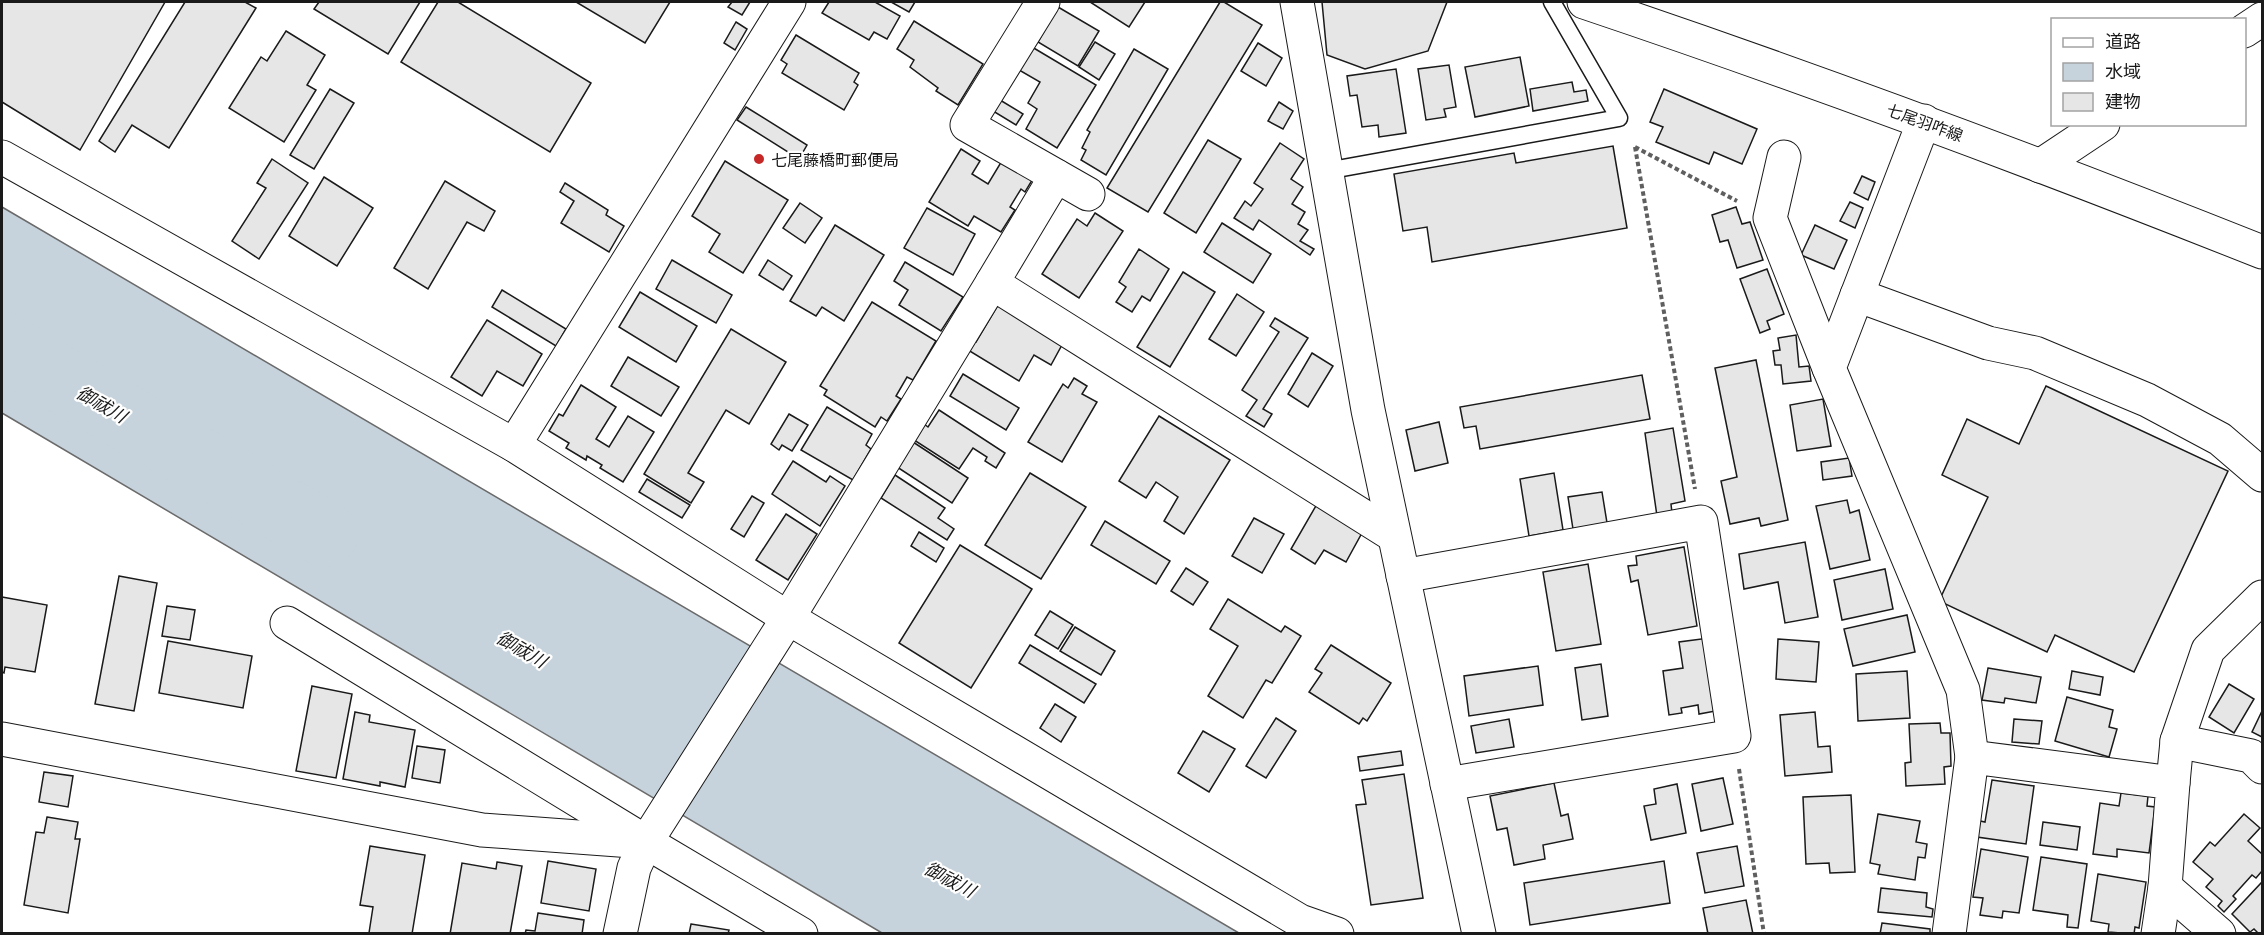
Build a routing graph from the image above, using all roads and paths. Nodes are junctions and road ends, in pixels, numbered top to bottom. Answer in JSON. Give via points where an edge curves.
{"nodes":[{"id":1,"x":789,"y":2,"type":"edge"},
{"id":2,"x":1043,"y":2,"type":"edge"},
{"id":3,"x":1297,"y":2,"type":"edge"},
{"id":4,"x":1552,"y":2,"type":"edge"},
{"id":5,"x":1584,"y":2,"type":"edge"},
{"id":6,"x":2262,"y":19,"type":"edge"},
{"id":7,"x":2246,"y":30,"type":"edge"},
{"id":8,"x":1618,"y":118,"type":"junction"},
{"id":9,"x":1924,"y":121,"type":"junction"},
{"id":10,"x":2100,"y":126,"type":"edge"},
{"id":11,"x":1635,"y":147,"type":"junction"},
{"id":12,"x":2,"y":157,"type":"edge"},
{"id":13,"x":1784,"y":157,"type":"dead end"},
{"id":14,"x":2040,"y":166,"type":"junction"},
{"id":15,"x":1326,"y":171,"type":"junction"},
{"id":16,"x":1056,"y":176,"type":"junction"},
{"id":17,"x":1088,"y":194,"type":"dead end"},
{"id":18,"x":1770,"y":218,"type":"junction"},
{"id":19,"x":2262,"y":252,"type":"edge"},
{"id":20,"x":992,"y":283,"type":"junction"},
{"id":21,"x":1857,"y":295,"type":"junction"},
{"id":22,"x":1829,"y":368,"type":"junction"},
{"id":23,"x":514,"y":445,"type":"junction"},
{"id":24,"x":2262,"y":475,"type":"edge"},
{"id":25,"x":1701,"y":522,"type":"junction"},
{"id":26,"x":1393,"y":535,"type":"junction"},
{"id":27,"x":1403,"y":576,"type":"junction"},
{"id":28,"x":2262,"y":597,"type":"edge"},
{"id":29,"x":788,"y":618,"type":"junction"},
{"id":30,"x":288,"y":622,"type":"dead end"},
{"id":31,"x":1734,"y":736,"type":"junction"},
{"id":32,"x":2,"y":739,"type":"edge"},
{"id":33,"x":2177,"y":741,"type":"junction"},
{"id":34,"x":1972,"y":757,"type":"junction"},
{"id":35,"x":2262,"y":767,"type":"edge"},
{"id":36,"x":2173,"y":783,"type":"junction"},
{"id":37,"x":1447,"y":784,"type":"junction"},
{"id":38,"x":646,"y":842,"type":"junction"},
{"id":39,"x":2164,"y":887,"type":"junction"},
{"id":40,"x":620,"y":933,"type":"edge"},
{"id":41,"x":801,"y":933,"type":"edge"},
{"id":42,"x":1336,"y":933,"type":"edge"},
{"id":43,"x":1479,"y":933,"type":"edge"},
{"id":44,"x":1764,"y":933,"type":"edge"},
{"id":45,"x":1948,"y":933,"type":"edge"},
{"id":46,"x":2158,"y":933,"type":"edge"},
{"id":47,"x":2219,"y":933,"type":"edge"}],
"edges":[{"from":1,"to":23,"type":"street"},
{"from":2,"to":16,"type":"street","via":[[967,125]]},
{"from":3,"to":15,"type":"street"},
{"from":4,"to":8,"type":"lane"},
{"from":5,"to":9,"type":"street","name":"七尾羽咋線"},
{"from":6,"to":7,"type":"street"},
{"from":8,"to":11,"type":"path"},
{"from":8,"to":15,"type":"lane"},
{"from":9,"to":14,"type":"street","name":"七尾羽咋線"},
{"from":9,"to":21,"type":"street"},
{"from":10,"to":14,"type":"street"},
{"from":11,"to":18,"type":"path"},
{"from":11,"to":25,"type":"path"},
{"from":12,"to":23,"type":"street"},
{"from":13,"to":18,"type":"street"},
{"from":14,"to":19,"type":"street","name":"七尾羽咋線"},
{"from":15,"to":26,"type":"street"},
{"from":16,"to":17,"type":"street"},
{"from":16,"to":20,"type":"street"},
{"from":18,"to":22,"type":"street"},
{"from":20,"to":26,"type":"street"},
{"from":20,"to":29,"type":"street"},
{"from":21,"to":22,"type":"street"},
{"from":21,"to":24,"type":"street","via":[[1988,343],[2035,353],[2147,400],[2220,439]]},
{"from":22,"to":34,"type":"street","via":[[1963,690]]},
{"from":23,"to":29,"type":"street"},
{"from":25,"to":27,"type":"street"},
{"from":25,"to":31,"type":"street"},
{"from":26,"to":27,"type":"street"},
{"from":27,"to":37,"type":"street"},
{"from":28,"to":33,"type":"street","via":[[2208,650]]},
{"from":29,"to":38,"type":"street"},
{"from":29,"to":42,"type":"street","via":[[1300,921]]},
{"from":30,"to":38,"type":"street"},
{"from":31,"to":37,"type":"street"},
{"from":31,"to":44,"type":"path"},
{"from":32,"to":38,"type":"street","via":[[482,830]]},
{"from":33,"to":35,"type":"street","via":[[2252,756]]},
{"from":33,"to":36,"type":"street"},
{"from":34,"to":36,"type":"street"},
{"from":34,"to":45,"type":"street"},
{"from":36,"to":39,"type":"street"},
{"from":37,"to":43,"type":"street"},
{"from":38,"to":40,"type":"street","via":[[634,868]]},
{"from":38,"to":41,"type":"street"},
{"from":39,"to":46,"type":"street"},
{"from":39,"to":47,"type":"street"}]}
